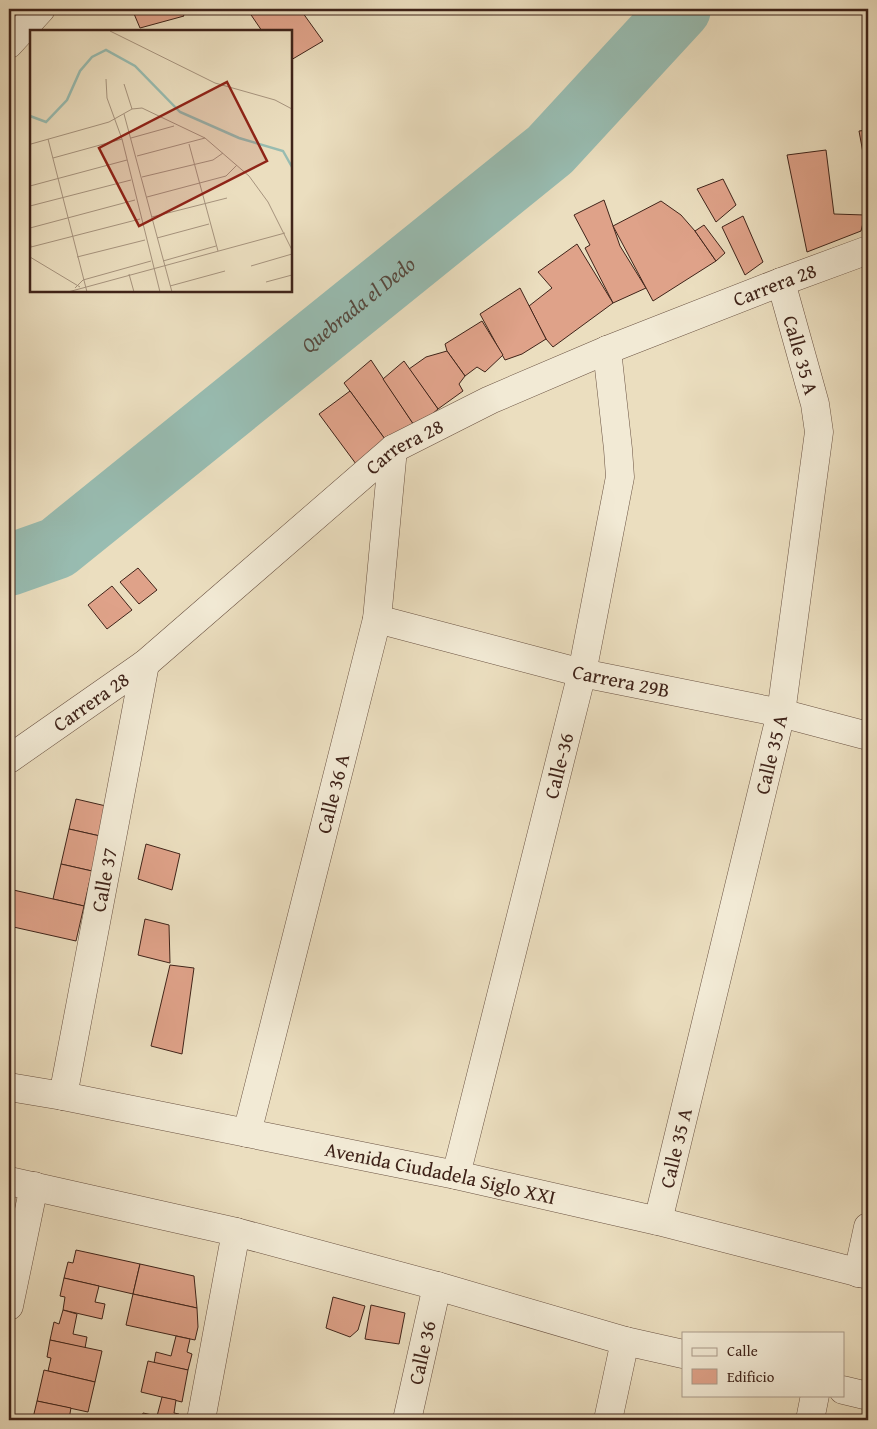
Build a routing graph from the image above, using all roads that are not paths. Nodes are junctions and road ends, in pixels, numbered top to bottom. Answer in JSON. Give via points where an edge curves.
{"nodes":[{"id":1,"x":41,"y":9,"type":"edge"},
{"id":2,"x":9,"y":44,"type":"edge"},
{"id":3,"x":868,"y":250,"type":"edge"},
{"id":4,"x":780,"y":282,"type":"junction"},
{"id":5,"x":607,"y":350,"type":"junction"},
{"id":6,"x":393,"y":449,"type":"junction"},
{"id":7,"x":378,"y":619,"type":"junction"},
{"id":8,"x":145,"y":664,"type":"junction"},
{"id":9,"x":582,"y":673,"type":"junction"},
{"id":10,"x":781,"y":713,"type":"junction"},
{"id":11,"x":868,"y":736,"type":"edge"},
{"id":12,"x":9,"y":759,"type":"edge"},
{"id":13,"x":9,"y":1087,"type":"edge"},
{"id":14,"x":63,"y":1096,"type":"junction"},
{"id":15,"x":247,"y":1133,"type":"junction"},
{"id":16,"x":456,"y":1175,"type":"junction"},
{"id":17,"x":21,"y":1183,"type":"edge"},
{"id":18,"x":658,"y":1222,"type":"junction"},
{"id":19,"x":868,"y":1227,"type":"edge"},
{"id":20,"x":236,"y":1232,"type":"junction"},
{"id":21,"x":863,"y":1274,"type":"edge"},
{"id":22,"x":437,"y":1286,"type":"junction"},
{"id":23,"x":9,"y":1306,"type":"edge"},
{"id":24,"x":625,"y":1341,"type":"junction"},
{"id":25,"x":682,"y":1354,"type":"edge"},
{"id":26,"x":844,"y":1390,"type":"edge"},
{"id":27,"x":815,"y":1396,"type":"edge"},
{"id":28,"x":868,"y":1396,"type":"edge"},
{"id":29,"x":201,"y":1420,"type":"edge"},
{"id":30,"x":408,"y":1420,"type":"edge"},
{"id":31,"x":608,"y":1420,"type":"edge"},
{"id":32,"x":810,"y":1420,"type":"edge"}],
"edges":[{"from":1,"to":2,"type":"street"},
{"from":3,"to":4,"type":"street","name":"Carrera 28"},
{"from":4,"to":5,"type":"street","name":"Carrera 28"},
{"from":4,"to":10,"type":"street","name":"Calle 35 A","via":[[820,432]]},
{"from":5,"to":6,"type":"street","name":"Carrera 28","via":[[490,400]]},
{"from":5,"to":9,"type":"street","name":"Calle-36","via":[[620,477]]},
{"from":6,"to":7,"type":"street","name":"Calle 36 A"},
{"from":6,"to":8,"type":"street","name":"Carrera 28"},
{"from":7,"to":9,"type":"street","name":"Carrera 29B"},
{"from":7,"to":15,"type":"street","name":"Calle 36 A"},
{"from":8,"to":12,"type":"street","name":"Carrera 28"},
{"from":8,"to":14,"type":"street","name":"Calle 37"},
{"from":9,"to":10,"type":"street","name":"Carrera 29B"},
{"from":9,"to":16,"type":"street","name":"Calle-36"},
{"from":10,"to":11,"type":"street","name":"Carrera 29B"},
{"from":10,"to":18,"type":"street","name":"Calle 35 A"},
{"from":13,"to":14,"type":"street","name":"Avenida Ciudadela Siglo XXI"},
{"from":14,"to":15,"type":"street","name":"Avenida Ciudadela Siglo XXI"},
{"from":15,"to":16,"type":"street","name":"Avenida Ciudadela Siglo XXI"},
{"from":16,"to":18,"type":"street","name":"Avenida Ciudadela Siglo XXI"},
{"from":17,"to":20,"type":"street"},
{"from":17,"to":23,"type":"street"},
{"from":18,"to":21,"type":"street","name":"Avenida Ciudadela Siglo XXI"},
{"from":19,"to":21,"type":"street"},
{"from":20,"to":22,"type":"street"},
{"from":20,"to":29,"type":"street"},
{"from":22,"to":24,"type":"street"},
{"from":22,"to":30,"type":"street","name":"Calle 36"},
{"from":24,"to":25,"type":"street"},
{"from":24,"to":31,"type":"street"},
{"from":26,"to":28,"type":"street"},
{"from":27,"to":32,"type":"street"}]}
